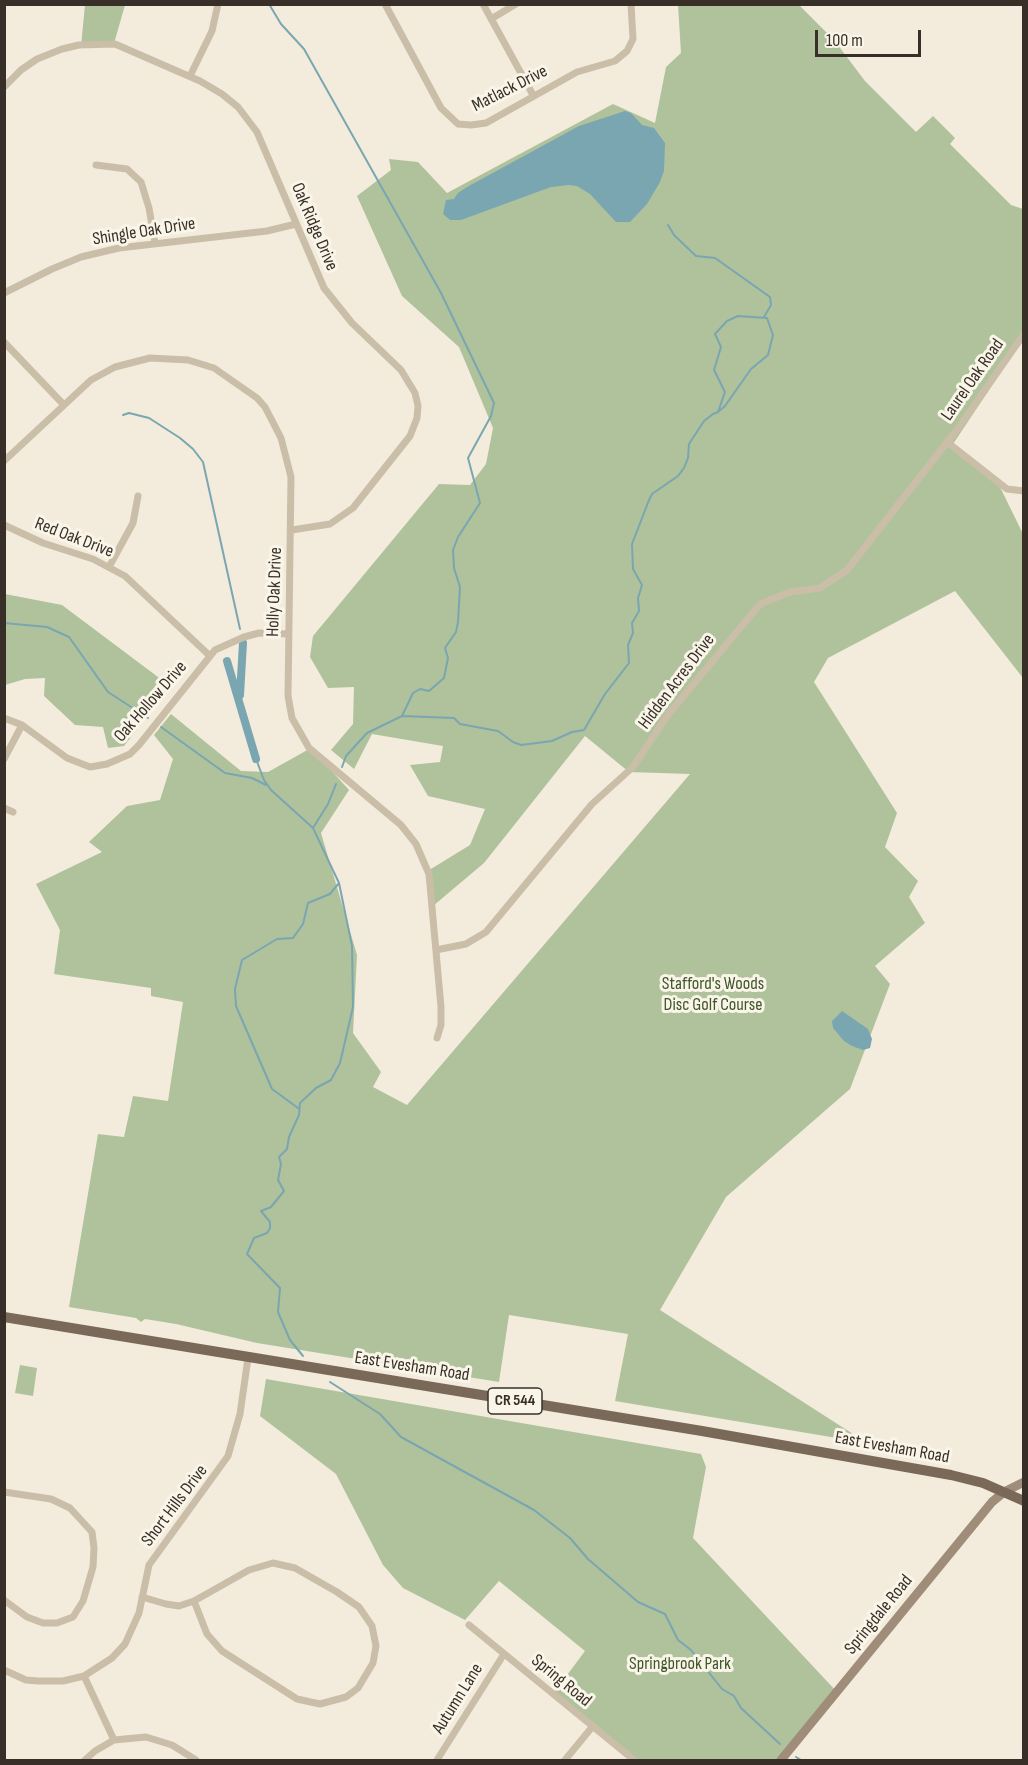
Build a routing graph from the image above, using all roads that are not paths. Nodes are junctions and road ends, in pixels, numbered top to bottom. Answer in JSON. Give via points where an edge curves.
{"nodes":[{"id":1,"x":218,"y":4,"type":"edge"},
{"id":2,"x":385,"y":4,"type":"edge"},
{"id":3,"x":483,"y":4,"type":"edge"},
{"id":4,"x":516,"y":4,"type":"edge"},
{"id":5,"x":631,"y":4,"type":"edge"},
{"id":6,"x":492,"y":19,"type":"junction"},
{"id":7,"x":190,"y":76,"type":"junction"},
{"id":8,"x":4,"y":87,"type":"edge"},
{"id":9,"x":533,"y":95,"type":"junction"},
{"id":10,"x":96,"y":165,"type":"dead end"},
{"id":11,"x":296,"y":224,"type":"junction"},
{"id":12,"x":154,"y":243,"type":"junction"},
{"id":13,"x":4,"y":293,"type":"edge"},
{"id":14,"x":1023,"y":334,"type":"edge"},
{"id":15,"x":4,"y":342,"type":"edge"},
{"id":16,"x":63,"y":404,"type":"junction"},
{"id":17,"x":947,"y":442,"type":"junction"},
{"id":18,"x":4,"y":461,"type":"edge"},
{"id":19,"x":1023,"y":491,"type":"edge"},
{"id":20,"x":138,"y":496,"type":"dead end"},
{"id":21,"x":4,"y":525,"type":"edge"},
{"id":22,"x":292,"y":530,"type":"junction"},
{"id":23,"x":109,"y":567,"type":"junction"},
{"id":24,"x":289,"y":634,"type":"junction"},
{"id":25,"x":210,"y":656,"type":"junction"},
{"id":26,"x":4,"y":718,"type":"edge"},
{"id":27,"x":22,"y":725,"type":"junction"},
{"id":28,"x":4,"y":759,"type":"edge"},
{"id":29,"x":4,"y":808,"type":"edge"},
{"id":30,"x":13,"y":812,"type":"dead end"},
{"id":31,"x":436,"y":950,"type":"junction"},
{"id":32,"x":437,"y":1038,"type":"dead end"},
{"id":33,"x":4,"y":1317,"type":"edge"},
{"id":34,"x":248,"y":1358,"type":"junction"},
{"id":35,"x":1023,"y":1482,"type":"edge"},
{"id":36,"x":4,"y":1492,"type":"edge"},
{"id":37,"x":1004,"y":1492,"type":"junction"},
{"id":38,"x":1023,"y":1501,"type":"edge"},
{"id":39,"x":142,"y":1597,"type":"junction"},
{"id":40,"x":4,"y":1600,"type":"edge"},
{"id":41,"x":194,"y":1601,"type":"junction"},
{"id":42,"x":469,"y":1625,"type":"dead end"},
{"id":43,"x":504,"y":1654,"type":"junction"},
{"id":44,"x":5,"y":1673,"type":"edge"},
{"id":45,"x":84,"y":1676,"type":"junction"},
{"id":46,"x":592,"y":1726,"type":"junction"},
{"id":47,"x":114,"y":1740,"type":"junction"},
{"id":48,"x":85,"y":1761,"type":"edge"},
{"id":49,"x":196,"y":1761,"type":"edge"},
{"id":50,"x":437,"y":1761,"type":"edge"},
{"id":51,"x":565,"y":1761,"type":"edge"},
{"id":52,"x":634,"y":1761,"type":"edge"},
{"id":53,"x":781,"y":1761,"type":"edge"}],
"edges":[{"from":1,"to":7,"type":"street","via":[[212,31]]},
{"from":2,"to":9,"type":"street","name":"Matlack Drive","via":[[441,108],[458,124],[486,123]]},
{"from":3,"to":6,"type":"street"},
{"from":4,"to":6,"type":"street"},
{"from":5,"to":9,"type":"street","name":"Matlack Drive","via":[[633,39],[627,51],[615,61],[578,72]]},
{"from":6,"to":9,"type":"street"},
{"from":7,"to":8,"type":"street","name":"Oak Ridge Drive","via":[[115,44],[79,45],[37,59]]},
{"from":7,"to":11,"type":"street","name":"Oak Ridge Drive","via":[[222,94],[248,118]]},
{"from":10,"to":12,"type":"street","via":[[127,170],[141,182]]},
{"from":11,"to":12,"type":"street","name":"Shingle Oak Drive","via":[[267,231]]},
{"from":11,"to":22,"type":"street","name":"Oak Ridge Drive","via":[[324,288],[401,370],[418,406],[410,436],[353,508],[330,524]]},
{"from":12,"to":13,"type":"street","name":"Shingle Oak Drive","via":[[81,257]]},
{"from":14,"to":17,"type":"street","name":"Laurel Oak Road"},
{"from":15,"to":16,"type":"street"},
{"from":16,"to":18,"type":"street","name":"Holly Oak Drive"},
{"from":16,"to":22,"type":"street","name":"Holly Oak Drive","via":[[90,380],[131,362],[174,358],[214,368],[257,398],[274,422],[289,461]]},
{"from":17,"to":19,"type":"street","via":[[1002,485]]},
{"from":17,"to":31,"type":"street","name":"Hidden Acres Drive","via":[[840,577],[820,588],[778,596],[753,610],[667,716],[633,767],[592,804],[486,932],[466,944]]},
{"from":20,"to":23,"type":"street","via":[[133,523]]},
{"from":21,"to":23,"type":"street","name":"Red Oak Drive"},
{"from":22,"to":24,"type":"street","name":"Holly Oak Drive"},
{"from":23,"to":25,"type":"street","name":"Red Oak Drive","via":[[139,587]]},
{"from":24,"to":25,"type":"street","name":"Oak Hollow Drive","via":[[244,636]]},
{"from":24,"to":31,"type":"street","name":"Holly Oak Drive","via":[[288,696],[296,728],[309,748],[400,825],[416,844],[429,874]]},
{"from":25,"to":27,"type":"street","name":"Oak Hollow Drive","via":[[139,745],[130,754],[107,764],[90,767],[67,758]]},
{"from":26,"to":27,"type":"street","name":"Oak Hollow Drive"},
{"from":27,"to":28,"type":"street"},
{"from":29,"to":30,"type":"street"},
{"from":31,"to":32,"type":"street","name":"Holly Oak Drive","via":[[441,1007]]},
{"from":33,"to":34,"type":"main road","name":"East Evesham Road","number":"CR 544"},
{"from":34,"to":37,"type":"main road","name":"East Evesham Road","number":"CR 544","via":[[692,1429],[951,1475]]},
{"from":34,"to":39,"type":"street","name":"Short Hills Drive","via":[[239,1423],[228,1456],[149,1565]]},
{"from":35,"to":37,"type":"main road","name":"Springdale Road"},
{"from":36,"to":40,"type":"street","via":[[51,1499],[70,1508],[92,1532],[94,1548],[83,1602],[73,1617],[43,1623]]},
{"from":37,"to":38,"type":"main road","name":"East Evesham Road","number":"CR 544"},
{"from":37,"to":53,"type":"main road","name":"Springdale Road","via":[[971,1527]]},
{"from":39,"to":41,"type":"street","via":[[165,1604]]},
{"from":39,"to":45,"type":"street","name":"Short Hills Drive","via":[[125,1644],[112,1658]]},
{"from":41,"to":41,"type":"street","via":[[258,1566],[273,1563],[295,1568],[365,1613],[376,1646],[373,1663],[358,1688],[346,1697],[320,1704],[297,1699],[222,1651],[207,1634]]},
{"from":42,"to":43,"type":"street","name":"Spring Road"},
{"from":43,"to":46,"type":"street","name":"Spring Road"},
{"from":43,"to":50,"type":"street","name":"Autumn Lane"},
{"from":44,"to":45,"type":"street","name":"Short Hills Drive","via":[[38,1681]]},
{"from":45,"to":47,"type":"street"},
{"from":46,"to":51,"type":"street"},
{"from":46,"to":52,"type":"street","name":"Spring Road"},
{"from":47,"to":48,"type":"street"},
{"from":47,"to":49,"type":"street","via":[[157,1739]]}]}
